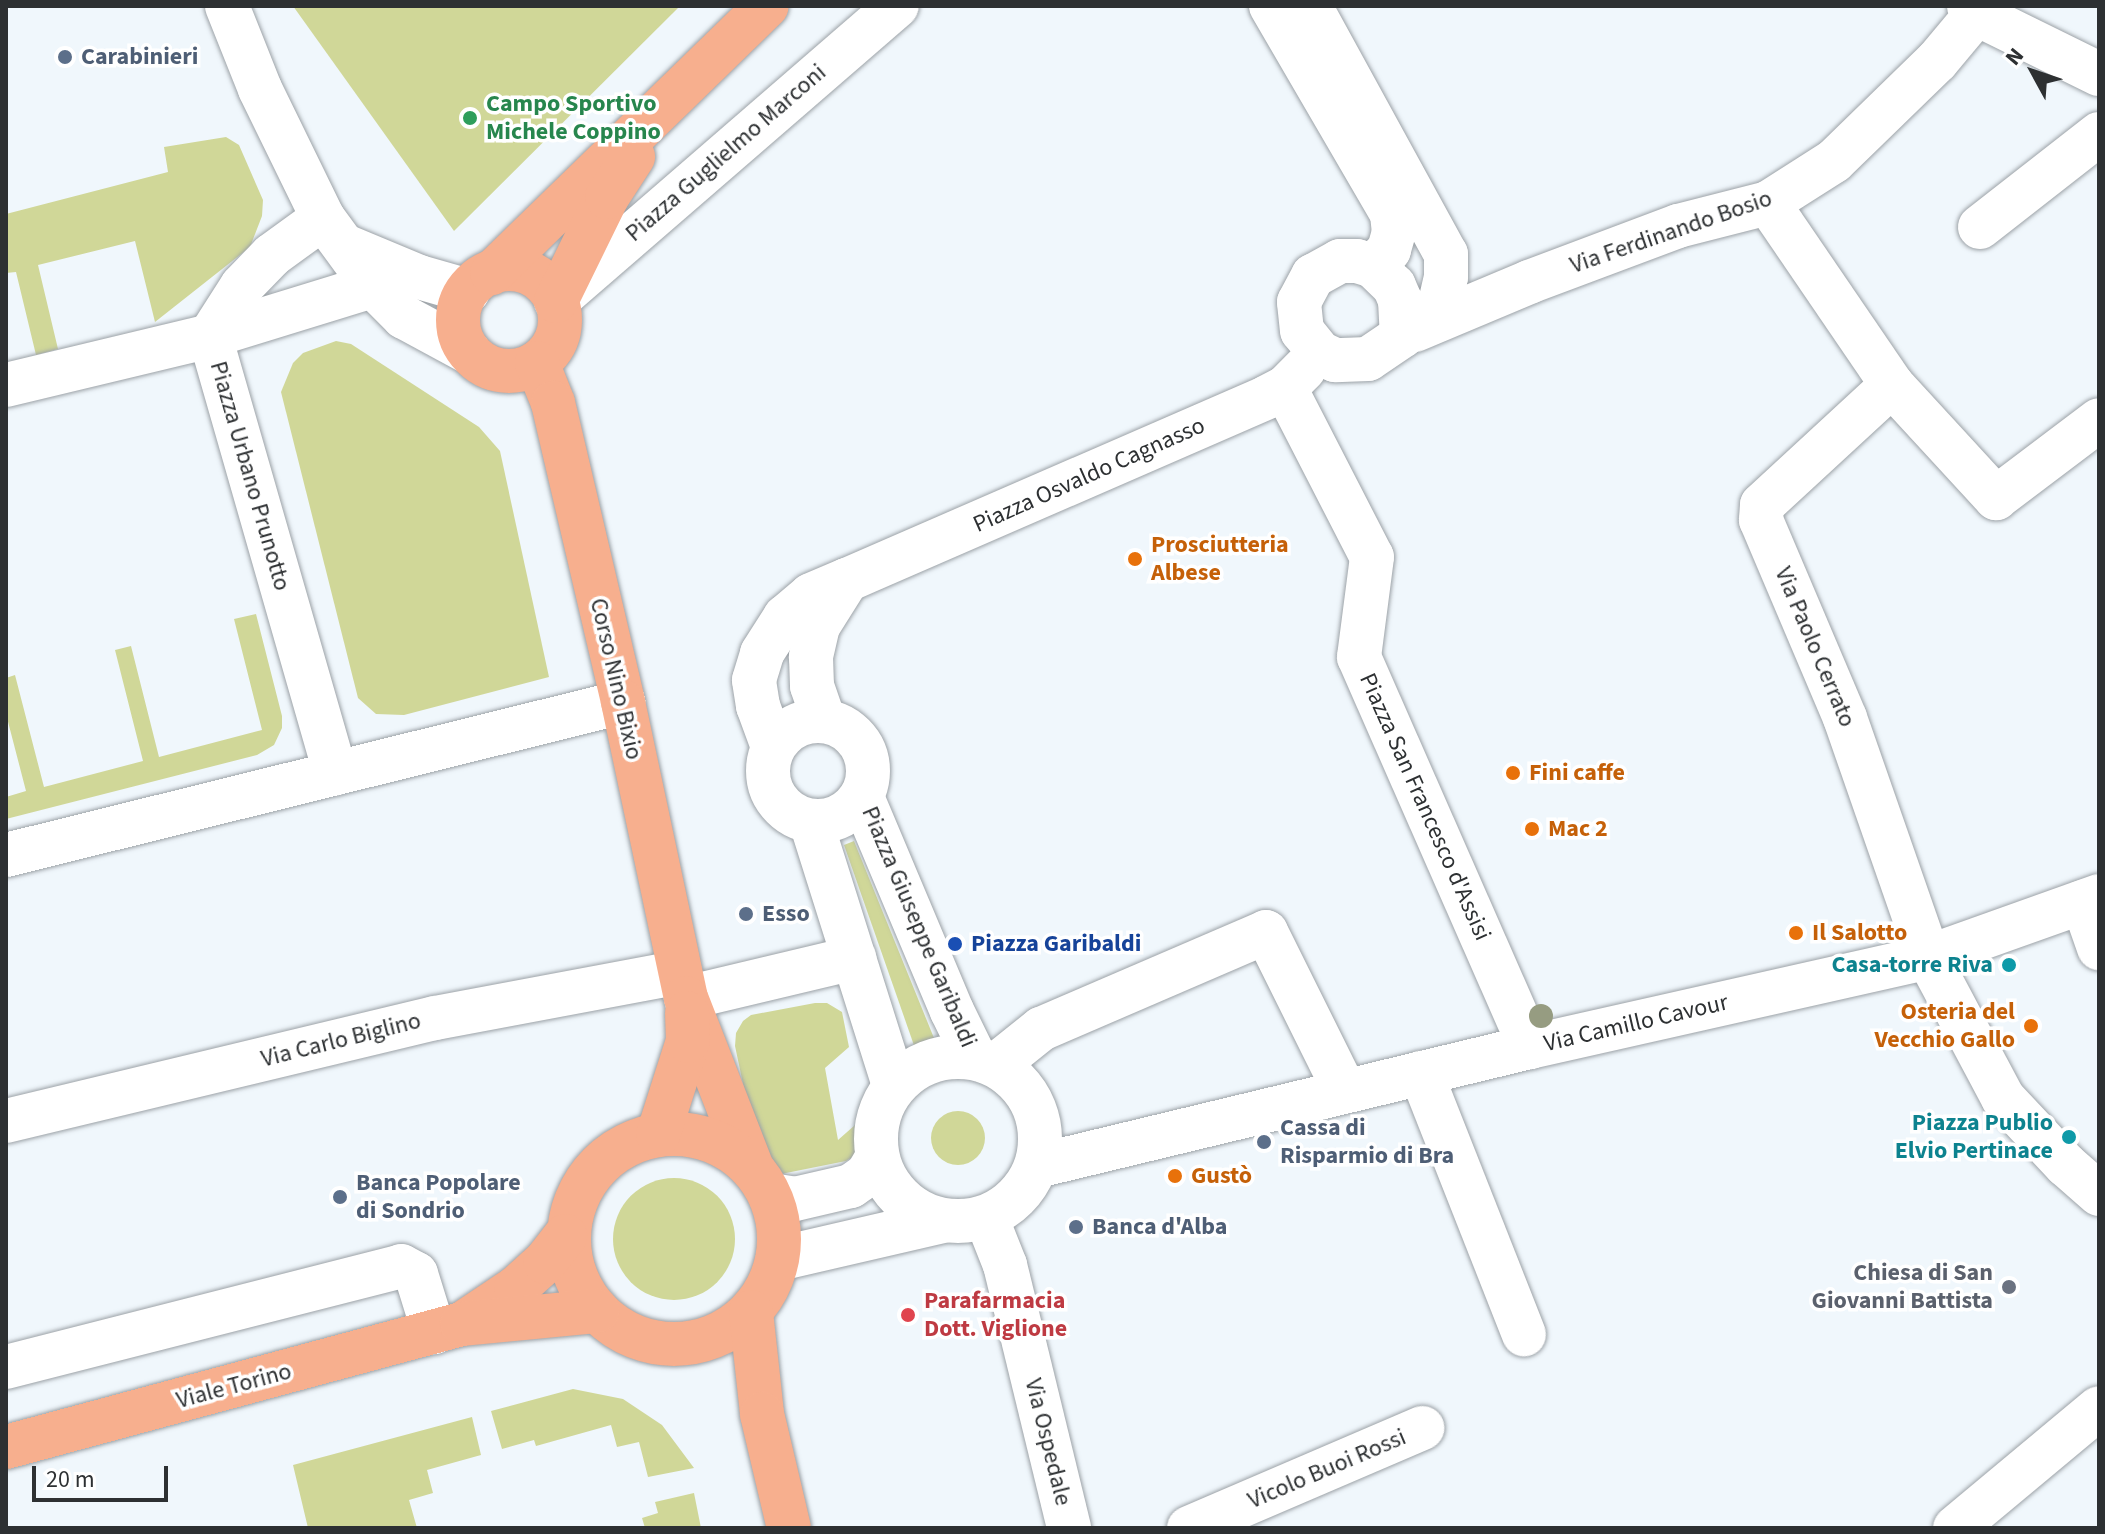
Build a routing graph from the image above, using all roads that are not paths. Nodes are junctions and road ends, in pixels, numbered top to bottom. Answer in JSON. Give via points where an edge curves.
{"nodes":[{"id":1,"x":227,"y":6,"type":"edge"},
{"id":2,"x":767,"y":6,"type":"edge"},
{"id":3,"x":897,"y":6,"type":"edge"},
{"id":4,"x":1271,"y":6,"type":"edge"},
{"id":5,"x":1310,"y":6,"type":"edge"},
{"id":6,"x":1977,"y":9,"type":"edge"},
{"id":7,"x":2099,"y":74,"type":"edge"},
{"id":8,"x":686,"y":84,"type":"junction"},
{"id":9,"x":2099,"y":134,"type":"edge"},
{"id":10,"x":1768,"y":203,"type":"junction"},
{"id":11,"x":1980,"y":227,"type":"dead end"},
{"id":12,"x":333,"y":232,"type":"junction"},
{"id":13,"x":1373,"y":266,"type":"junction"},
{"id":14,"x":480,"y":282,"type":"junction"},
{"id":15,"x":373,"y":286,"type":"junction"},
{"id":16,"x":556,"y":301,"type":"junction"},
{"id":17,"x":210,"y":336,"type":"junction"},
{"id":18,"x":1402,"y":336,"type":"junction"},
{"id":19,"x":469,"y":352,"type":"junction"},
{"id":20,"x":1320,"y":353,"type":"junction"},
{"id":21,"x":537,"y":363,"type":"junction"},
{"id":22,"x":6,"y":385,"type":"edge"},
{"id":23,"x":1892,"y":385,"type":"junction"},
{"id":24,"x":1285,"y":388,"type":"junction"},
{"id":25,"x":2099,"y":420,"type":"edge"},
{"id":26,"x":847,"y":580,"type":"junction"},
{"id":27,"x":623,"y":702,"type":"junction"},
{"id":28,"x":824,"y":721,"type":"junction"},
{"id":29,"x":773,"y":747,"type":"junction"},
{"id":30,"x":335,"y":773,"type":"junction"},
{"id":31,"x":862,"y":797,"type":"junction"},
{"id":32,"x":811,"y":822,"type":"junction"},
{"id":33,"x":6,"y":855,"type":"edge"},
{"id":34,"x":2091,"y":899,"type":"edge"},
{"id":35,"x":2099,"y":948,"type":"edge"},
{"id":36,"x":1928,"y":957,"type":"junction"},
{"id":37,"x":854,"y":958,"type":"junction"},
{"id":38,"x":683,"y":985,"type":"junction"},
{"id":39,"x":1530,"y":1047,"type":"junction"},
{"id":40,"x":986,"y":1062,"type":"junction"},
{"id":41,"x":1421,"y":1073,"type":"junction"},
{"id":42,"x":894,"y":1086,"type":"junction"},
{"id":43,"x":1345,"y":1091,"type":"junction"},
{"id":44,"x":6,"y":1121,"type":"edge"},
{"id":45,"x":658,"y":1135,"type":"junction"},
{"id":46,"x":877,"y":1158,"type":"junction"},
{"id":47,"x":1037,"y":1166,"type":"junction"},
{"id":48,"x":761,"y":1180,"type":"junction"},
{"id":49,"x":2099,"y":1194,"type":"edge"},
{"id":50,"x":986,"y":1217,"type":"junction"},
{"id":51,"x":942,"y":1221,"type":"junction"},
{"id":52,"x":565,"y":1236,"type":"junction"},
{"id":53,"x":778,"y":1259,"type":"junction"},
{"id":54,"x":597,"y":1311,"type":"junction"},
{"id":55,"x":751,"y":1312,"type":"junction"},
{"id":56,"x":448,"y":1328,"type":"junction"},
{"id":57,"x":1524,"y":1334,"type":"dead end"},
{"id":58,"x":694,"y":1343,"type":"junction"},
{"id":59,"x":6,"y":1367,"type":"edge"},
{"id":60,"x":2099,"y":1408,"type":"edge"},
{"id":61,"x":762,"y":1414,"type":"junction"},
{"id":62,"x":1422,"y":1428,"type":"dead end"},
{"id":63,"x":6,"y":1447,"type":"edge"},
{"id":64,"x":789,"y":1528,"type":"edge"},
{"id":65,"x":1069,"y":1528,"type":"edge"},
{"id":66,"x":1189,"y":1528,"type":"edge"},
{"id":67,"x":1955,"y":1528,"type":"edge"}],
"edges":[{"from":1,"to":12,"type":"street","via":[[260,89]]},
{"from":2,"to":8,"type":"main road"},
{"from":3,"to":16,"type":"street","name":"Piazza Guglielmo Marconi"},
{"from":4,"to":13,"type":"street","via":[[1392,214],[1389,250]]},
{"from":5,"to":18,"type":"street","via":[[1446,254],[1440,302]]},
{"from":6,"to":7,"type":"street"},
{"from":6,"to":10,"type":"street","name":"Via Ferdinando Bosio","via":[[1834,161]]},
{"from":8,"to":14,"type":"main road"},
{"from":8,"to":16,"type":"main road","via":[[607,197]]},
{"from":9,"to":11,"type":"street"},
{"from":10,"to":18,"type":"street","name":"Via Ferdinando Bosio","via":[[1678,226]]},
{"from":10,"to":23,"type":"street"},
{"from":12,"to":14,"type":"street","via":[[419,277]]},
{"from":12,"to":15,"type":"street"},
{"from":12,"to":17,"type":"street","via":[[272,255],[242,286]]},
{"from":13,"to":18,"type":"street","via":[[1394,286],[1400,300]]},
{"from":13,"to":20,"type":"street","via":[[1340,261],[1325,267],[1304,289],[1299,302],[1302,331]]},
{"from":14,"to":16,"type":"main road","via":[[523,271],[549,288]]},
{"from":14,"to":19,"type":"main road","via":[[459,315]]},
{"from":15,"to":17,"type":"street"},
{"from":15,"to":19,"type":"street","via":[[404,317]]},
{"from":16,"to":21,"type":"main road","via":[[558,336]]},
{"from":17,"to":22,"type":"street","name":"Piazza Urbano Prunotto"},
{"from":17,"to":30,"type":"street","name":"Piazza Urbano Prunotto"},
{"from":18,"to":20,"type":"street","via":[[1368,359],[1335,360]]},
{"from":19,"to":21,"type":"main road","via":[[493,369],[508,371]]},
{"from":20,"to":24,"type":"street","name":"Piazza Osvaldo Cagnasso"},
{"from":21,"to":27,"type":"main road","name":"Corso Nino Bixio","via":[[553,403]]},
{"from":23,"to":25,"type":"street","via":[[1996,498]]},
{"from":23,"to":36,"type":"street","name":"Via Paolo Cerrato","via":[[1762,505],[1761,520],[1845,718]]},
{"from":24,"to":26,"type":"street","name":"Piazza Osvaldo Cagnasso"},
{"from":24,"to":39,"type":"street","name":"Piazza San Francesco d'Assisi","via":[[1372,557],[1359,657]]},
{"from":26,"to":28,"type":"street","via":[[818,626],[811,657],[812,686]]},
{"from":26,"to":29,"type":"street","name":"Piazza Osvaldo Cagnasso","via":[[811,595],[785,617],[762,653],[754,680]]},
{"from":27,"to":30,"type":"street"},
{"from":27,"to":38,"type":"main road","name":"Corso Nino Bixio"},
{"from":28,"to":29,"type":"street","via":[[786,731]]},
{"from":28,"to":31,"type":"street","via":[[843,727],[867,758]]},
{"from":29,"to":32,"type":"street","via":[[767,765],[773,794],[793,816]]},
{"from":30,"to":33,"type":"street"},
{"from":31,"to":32,"type":"street","via":[[849,812]]},
{"from":31,"to":40,"type":"street","name":"Piazza Giuseppe Garibaldi","via":[[958,1025]]},
{"from":32,"to":37,"type":"street"},
{"from":34,"to":35,"type":"street"},
{"from":34,"to":36,"type":"street","name":"Via Camillo Cavour"},
{"from":36,"to":39,"type":"street","name":"Via Camillo Cavour"},
{"from":36,"to":49,"type":"street","name":"Via Paolo Cerrato","via":[[2003,1098]]},
{"from":37,"to":38,"type":"street","name":"Via Carlo Biglino"},
{"from":37,"to":42,"type":"street"},
{"from":38,"to":44,"type":"street","name":"Via Carlo Biglino","via":[[435,1018]]},
{"from":38,"to":45,"type":"main road","name":"Corso Nino Bixio","via":[[688,1041]]},
{"from":38,"to":48,"type":"main road","name":"Corso Nino Bixio"},
{"from":39,"to":41,"type":"street","name":"Via Camillo Cavour"},
{"from":40,"to":42,"type":"street","name":"Piazza Giuseppe Garibaldi","via":[[954,1056],[932,1060]]},
{"from":40,"to":43,"type":"street","via":[[1041,1029],[1266,932]]},
{"from":40,"to":47,"type":"street","name":"Piazza Giuseppe Garibaldi","via":[[1015,1079],[1030,1097],[1041,1142]]},
{"from":41,"to":43,"type":"street","name":"Via Camillo Cavour"},
{"from":41,"to":57,"type":"street"},
{"from":42,"to":46,"type":"street","name":"Piazza Giuseppe Garibaldi","via":[[875,1133]]},
{"from":43,"to":47,"type":"street","name":"Via Camillo Cavour"},
{"from":45,"to":48,"type":"main road","via":[[690,1134],[723,1145]]},
{"from":45,"to":52,"type":"main road","via":[[627,1144],[601,1163],[582,1188]]},
{"from":46,"to":48,"type":"street","via":[[867,1175],[851,1186],[795,1199]]},
{"from":46,"to":51,"type":"street","via":[[902,1201]]},
{"from":47,"to":50,"type":"street","via":[[1008,1205]]},
{"from":48,"to":53,"type":"main road","via":[[779,1228]]},
{"from":50,"to":51,"type":"street"},
{"from":50,"to":65,"type":"street","name":"Via Ospedale","via":[[1005,1265]]},
{"from":51,"to":53,"type":"street"},
{"from":52,"to":54,"type":"main road","via":[[578,1282]]},
{"from":52,"to":56,"type":"main road","name":"Viale Torino","via":[[516,1288]]},
{"from":53,"to":55,"type":"main road"},
{"from":54,"to":56,"type":"main road","name":"Viale Torino"},
{"from":54,"to":58,"type":"main road","via":[[625,1332],[659,1344]]},
{"from":55,"to":58,"type":"main road","via":[[727,1330]]},
{"from":55,"to":61,"type":"main road"},
{"from":56,"to":59,"type":"street","via":[[416,1274],[401,1266]]},
{"from":56,"to":63,"type":"main road","name":"Viale Torino"},
{"from":58,"to":61,"type":"main road","via":[[721,1364]]},
{"from":60,"to":67,"type":"street"},
{"from":61,"to":64,"type":"main road"},
{"from":62,"to":66,"type":"street","name":"Vicolo Buoi Rossi"}]}
